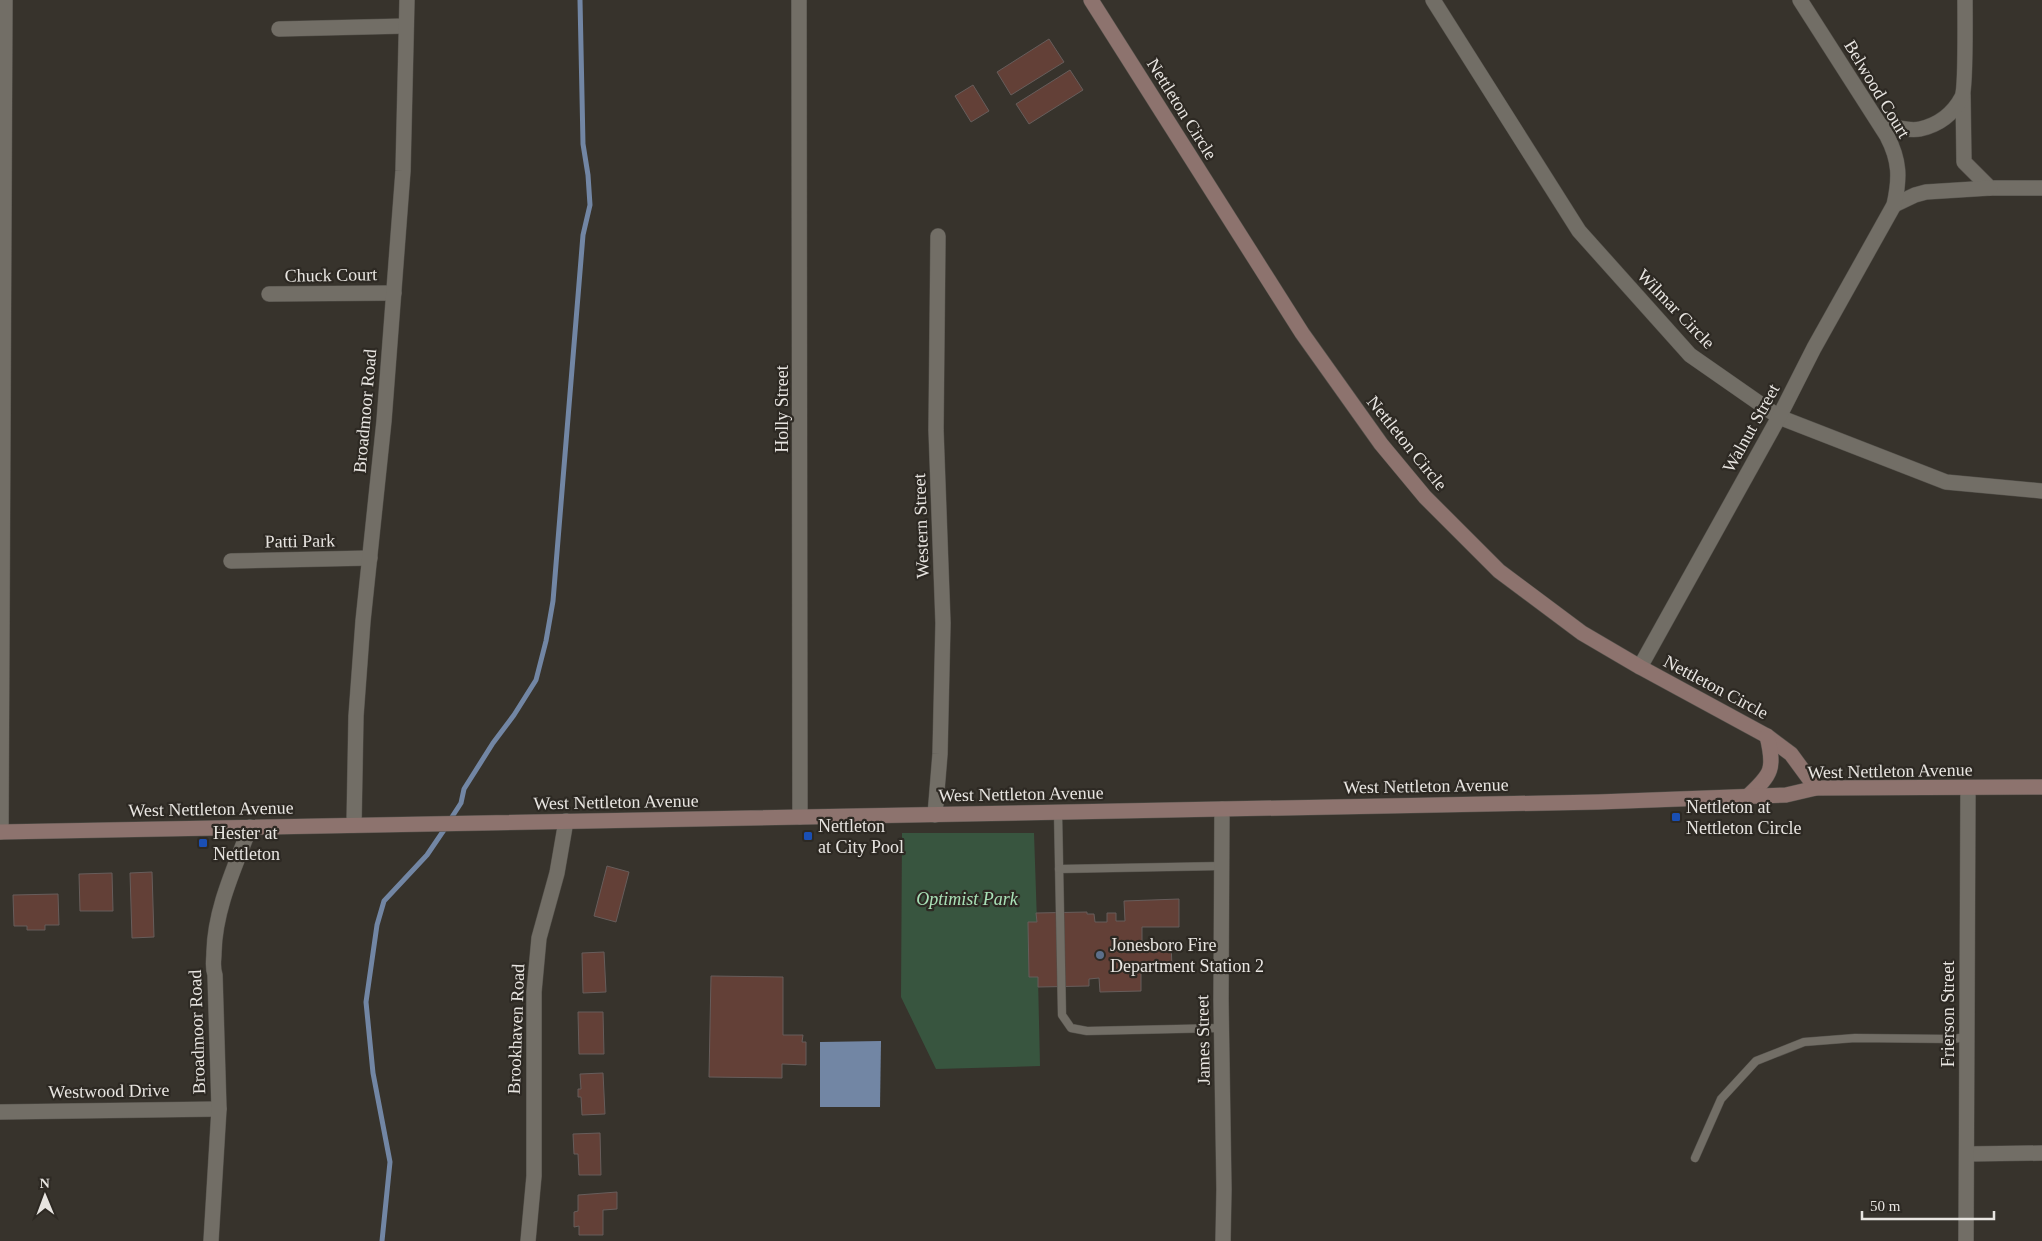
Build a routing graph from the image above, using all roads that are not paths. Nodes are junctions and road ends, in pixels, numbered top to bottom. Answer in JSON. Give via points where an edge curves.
{"nodes":[{"id":1,"x":5,"y":0,"type":"edge"},
{"id":2,"x":406,"y":0,"type":"edge"},
{"id":3,"x":799,"y":0,"type":"edge"},
{"id":4,"x":1091,"y":0,"type":"edge"},
{"id":5,"x":1433,"y":0,"type":"edge"},
{"id":6,"x":1800,"y":0,"type":"edge"},
{"id":7,"x":1965,"y":0,"type":"edge"},
{"id":8,"x":406,"y":26,"type":"junction"},
{"id":9,"x":278,"y":29,"type":"dead end"},
{"id":10,"x":1963,"y":95,"type":"junction"},
{"id":11,"x":1882,"y":127,"type":"junction"},
{"id":12,"x":1990,"y":188,"type":"junction"},
{"id":13,"x":2042,"y":188,"type":"edge"},
{"id":14,"x":1894,"y":205,"type":"junction"},
{"id":15,"x":938,"y":236,"type":"dead end"},
{"id":16,"x":394,"y":293,"type":"junction"},
{"id":17,"x":269,"y":294,"type":"dead end"},
{"id":18,"x":1779,"y":417,"type":"junction"},
{"id":19,"x":2042,"y":491,"type":"edge"},
{"id":20,"x":370,"y":558,"type":"junction"},
{"id":21,"x":231,"y":561,"type":"dead end"},
{"id":22,"x":1640,"y":667,"type":"junction"},
{"id":23,"x":1767,"y":736,"type":"junction"},
{"id":24,"x":2042,"y":787,"type":"edge"},
{"id":25,"x":1816,"y":788,"type":"junction"},
{"id":26,"x":1968,"y":788,"type":"junction"},
{"id":27,"x":1748,"y":796,"type":"junction"},
{"id":28,"x":1222,"y":809,"type":"junction"},
{"id":29,"x":1058,"y":812,"type":"junction"},
{"id":30,"x":935,"y":815,"type":"junction"},
{"id":31,"x":800,"y":817,"type":"junction"},
{"id":32,"x":566,"y":821,"type":"junction"},
{"id":33,"x":354,"y":825,"type":"junction"},
{"id":34,"x":250,"y":827,"type":"junction"},
{"id":35,"x":0,"y":832,"type":"edge"},
{"id":36,"x":1222,"y":866,"type":"junction"},
{"id":37,"x":1059,"y":868,"type":"junction"},
{"id":38,"x":1221,"y":1028,"type":"junction"},
{"id":39,"x":1966,"y":1037,"type":"junction"},
{"id":40,"x":219,"y":1109,"type":"junction"},
{"id":41,"x":0,"y":1112,"type":"edge"},
{"id":42,"x":2042,"y":1153,"type":"edge"},
{"id":43,"x":1967,"y":1154,"type":"junction"},
{"id":44,"x":1695,"y":1158,"type":"dead end"},
{"id":45,"x":211,"y":1241,"type":"edge"},
{"id":46,"x":528,"y":1241,"type":"edge"},
{"id":47,"x":1223,"y":1241,"type":"edge"},
{"id":48,"x":1966,"y":1241,"type":"edge"}],
"edges":[{"from":1,"to":35,"type":"street"},
{"from":2,"to":8,"type":"street","name":"Broadmoor Road"},
{"from":3,"to":31,"type":"street","name":"Holly Street"},
{"from":4,"to":22,"type":"street","name":"Nettleton Circle","via":[[1302,333],[1381,444],[1425,497],[1499,571],[1582,633]]},
{"from":5,"to":18,"type":"street","name":"Wilmar Circle","via":[[1579,231],[1690,355]]},
{"from":6,"to":11,"type":"street","name":"Belwood Court"},
{"from":7,"to":10,"type":"street"},
{"from":8,"to":9,"type":"street"},
{"from":8,"to":16,"type":"street","name":"Broadmoor Road","via":[[403,171]]},
{"from":10,"to":11,"type":"street","via":[[1951,114],[1934,125],[1918,130]]},
{"from":10,"to":12,"type":"street","via":[[1964,162]]},
{"from":11,"to":14,"type":"street","name":"Belwood Court","via":[[1893,147],[1898,169],[1899,185]]},
{"from":12,"to":13,"type":"street"},
{"from":12,"to":14,"type":"street","via":[[1926,192]]},
{"from":14,"to":18,"type":"street","name":"Walnut Street"},
{"from":15,"to":30,"type":"street","name":"Western Street","via":[[936,430],[943,623]]},
{"from":16,"to":17,"type":"street","name":"Chuck Court"},
{"from":16,"to":20,"type":"street","name":"Broadmoor Road"},
{"from":18,"to":19,"type":"street","name":"Wilmar Circle","via":[[1946,482]]},
{"from":18,"to":22,"type":"street","name":"Walnut Street"},
{"from":20,"to":21,"type":"street","name":"Patti Park"},
{"from":20,"to":33,"type":"street","name":"Broadmoor Road","via":[[356,716]]},
{"from":22,"to":23,"type":"street","name":"Nettleton Circle"},
{"from":23,"to":25,"type":"street","name":"Nettleton Circle","via":[[1790,754]]},
{"from":23,"to":27,"type":"street","via":[[1771,753],[1769,774]]},
{"from":24,"to":26,"type":"street","name":"West Nettleton Avenue"},
{"from":25,"to":26,"type":"street","name":"West Nettleton Avenue"},
{"from":25,"to":27,"type":"street","name":"West Nettleton Avenue","via":[[1786,795]]},
{"from":26,"to":39,"type":"street","name":"Frierson Street"},
{"from":27,"to":28,"type":"street","name":"West Nettleton Avenue"},
{"from":28,"to":29,"type":"street","name":"West Nettleton Avenue"},
{"from":28,"to":36,"type":"street","name":"James Street"},
{"from":29,"to":30,"type":"street","name":"West Nettleton Avenue"},
{"from":29,"to":37,"type":"lane"},
{"from":30,"to":31,"type":"street","name":"West Nettleton Avenue"},
{"from":31,"to":32,"type":"street","name":"West Nettleton Avenue"},
{"from":32,"to":33,"type":"street","name":"West Nettleton Avenue"},
{"from":32,"to":46,"type":"street","name":"Brookhaven Road","via":[[557,873],[539,938],[534,992],[534,1176]]},
{"from":33,"to":34,"type":"street","name":"West Nettleton Avenue"},
{"from":34,"to":35,"type":"street","name":"West Nettleton Avenue"},
{"from":34,"to":40,"type":"street","name":"Broadmoor Road","via":[[224,895],[214,941]]},
{"from":36,"to":37,"type":"lane"},
{"from":36,"to":38,"type":"street","name":"James Street"},
{"from":37,"to":38,"type":"lane","via":[[1062,1014],[1071,1028],[1087,1031]]},
{"from":38,"to":47,"type":"street","name":"James Street"},
{"from":39,"to":43,"type":"street","name":"Frierson Street"},
{"from":39,"to":44,"type":"lane","via":[[1804,1042],[1756,1061],[1721,1099]]},
{"from":40,"to":41,"type":"street","name":"Westwood Drive"},
{"from":40,"to":45,"type":"street","name":"Broadmoor Road"},
{"from":42,"to":43,"type":"street"},
{"from":43,"to":48,"type":"street","name":"Frierson Street"}]}
